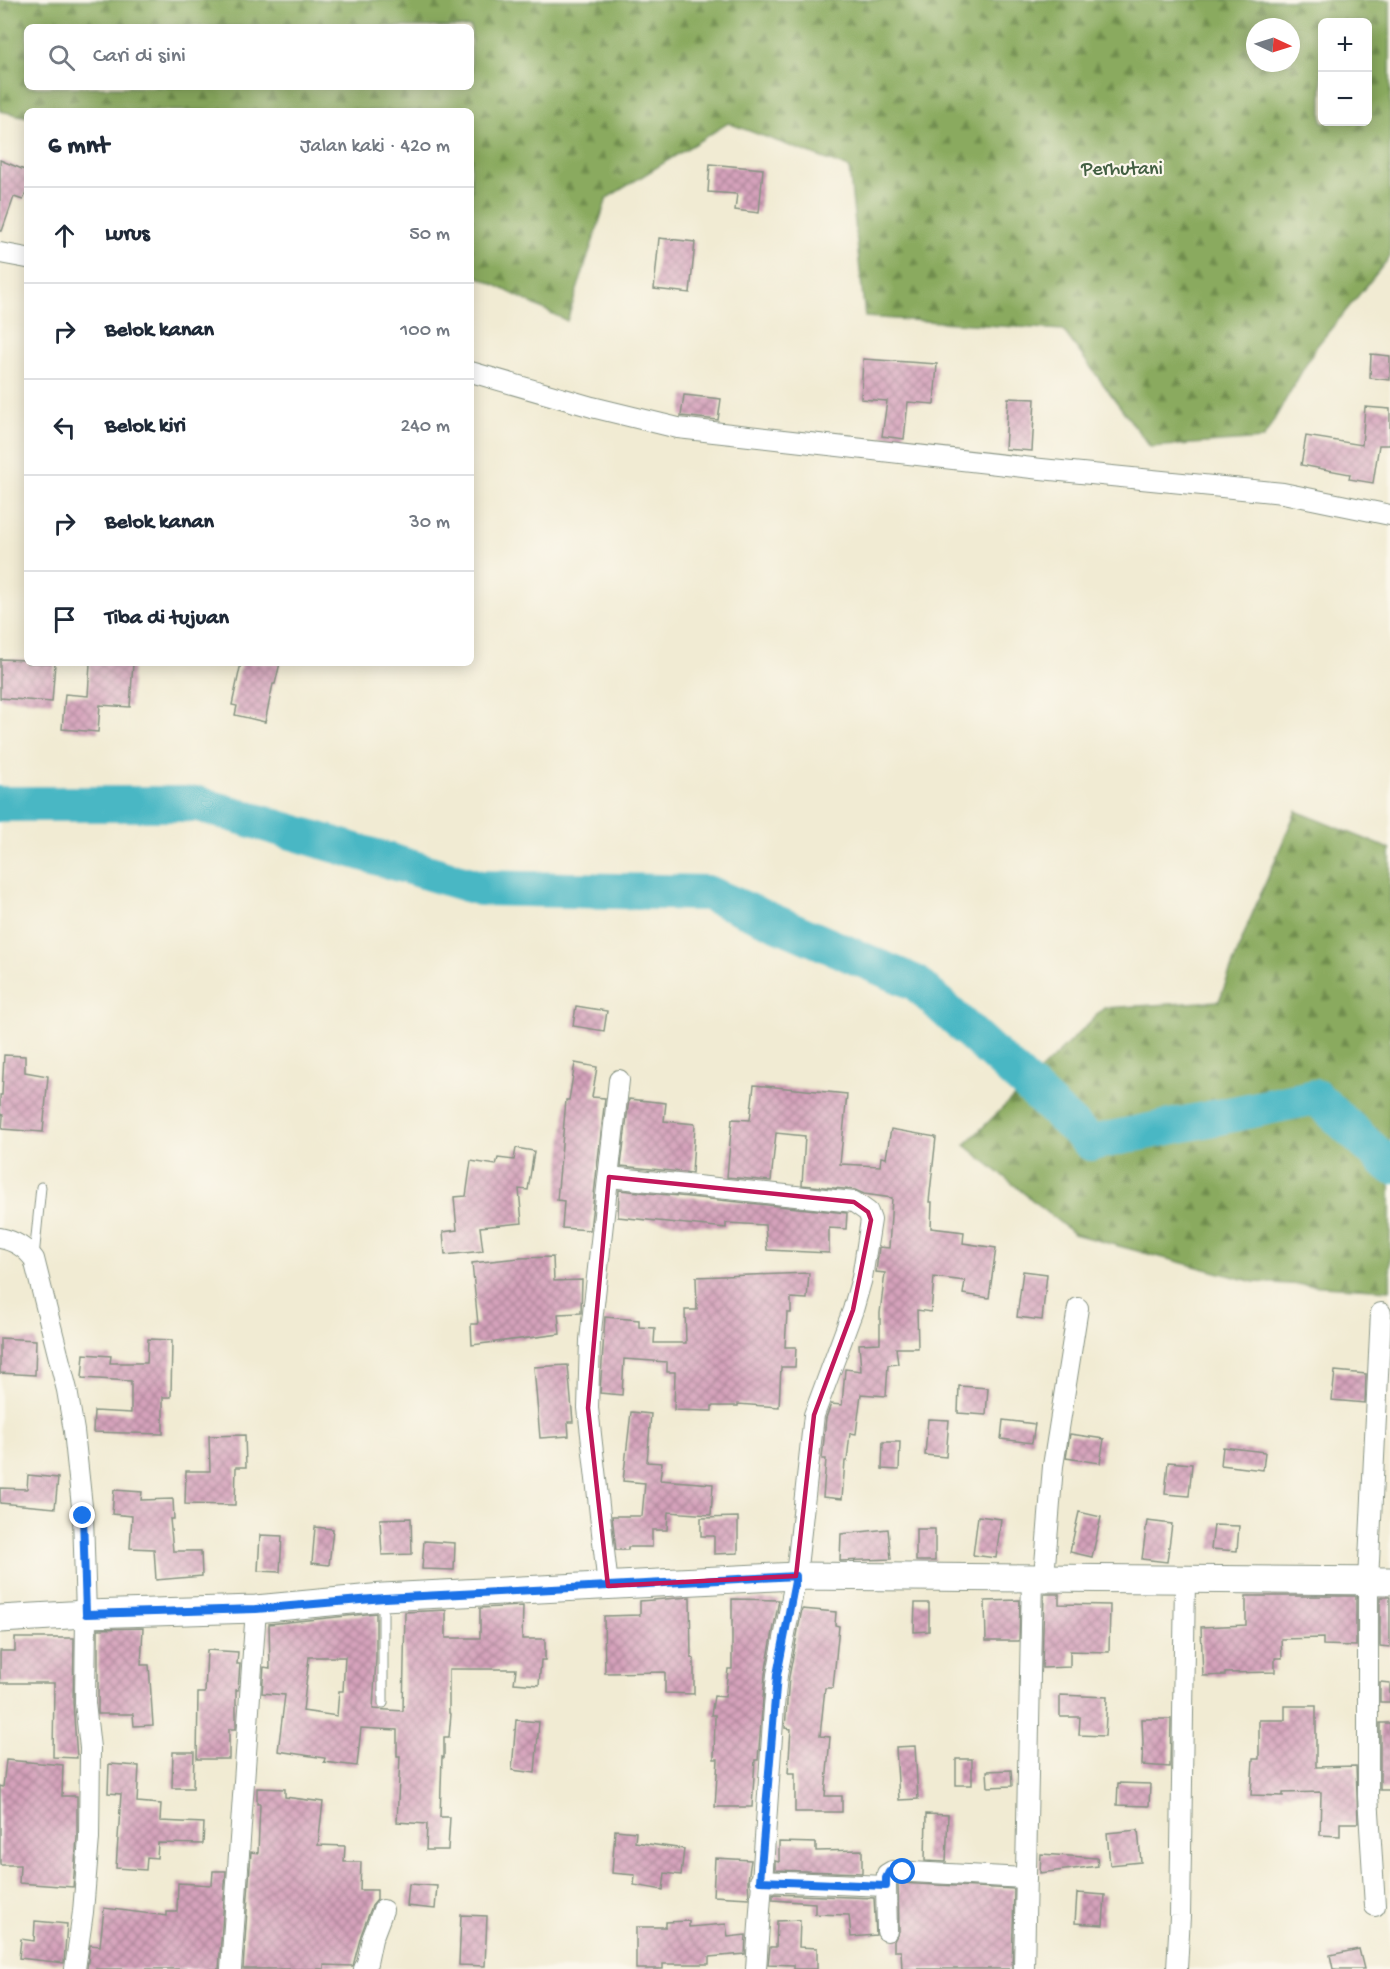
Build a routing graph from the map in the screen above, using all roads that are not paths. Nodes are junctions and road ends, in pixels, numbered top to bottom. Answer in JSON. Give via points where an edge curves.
{"nodes":[{"id":1,"x":0,"y":253,"type":"edge"},
{"id":2,"x":24,"y":257,"type":"edge"},
{"id":3,"x":474,"y":373,"type":"edge"},
{"id":4,"x":1390,"y":515,"type":"edge"},
{"id":5,"x":619,"y":1080,"type":"dead end"},
{"id":6,"x":609,"y":1177,"type":"junction"},
{"id":7,"x":41,"y":1187,"type":"dead end"},
{"id":8,"x":0,"y":1238,"type":"edge"},
{"id":9,"x":34,"y":1259,"type":"junction"},
{"id":10,"x":1078,"y":1308,"type":"dead end"},
{"id":11,"x":1381,"y":1313,"type":"dead end"},
{"id":12,"x":796,"y":1576,"type":"junction"},
{"id":13,"x":1038,"y":1577,"type":"junction"},
{"id":14,"x":1185,"y":1579,"type":"junction"},
{"id":15,"x":1379,"y":1581,"type":"edge"},
{"id":16,"x":608,"y":1586,"type":"junction"},
{"id":17,"x":384,"y":1598,"type":"junction"},
{"id":18,"x":256,"y":1609,"type":"junction"},
{"id":19,"x":86,"y":1614,"type":"junction"},
{"id":20,"x":0,"y":1619,"type":"edge"},
{"id":21,"x":383,"y":1703,"type":"dead end"},
{"id":22,"x":1026,"y":1878,"type":"junction"},
{"id":23,"x":760,"y":1881,"type":"junction"},
{"id":24,"x":886,"y":1886,"type":"junction"},
{"id":25,"x":1375,"y":1906,"type":"dead end"},
{"id":26,"x":383,"y":1910,"type":"dead end"},
{"id":27,"x":887,"y":1931,"type":"dead end"},
{"id":28,"x":75,"y":1969,"type":"edge"},
{"id":29,"x":231,"y":1969,"type":"edge"},
{"id":30,"x":364,"y":1969,"type":"edge"},
{"id":31,"x":756,"y":1969,"type":"edge"},
{"id":32,"x":1024,"y":1969,"type":"edge"},
{"id":33,"x":1177,"y":1969,"type":"edge"}],
"edges":[{"from":1,"to":2,"type":"street"},
{"from":3,"to":4,"type":"street","via":[[678,428],[1283,494]]},
{"from":5,"to":6,"type":"street"},
{"from":6,"to":12,"type":"street","via":[[854,1202],[868,1212],[871,1220],[854,1310],[814,1415]]},
{"from":6,"to":16,"type":"street","via":[[590,1340],[588,1408]]},
{"from":7,"to":9,"type":"lane"},
{"from":8,"to":9,"type":"street","via":[[26,1248]]},
{"from":9,"to":19,"type":"street","via":[[74,1431],[83,1516]]},
{"from":10,"to":13,"type":"street"},
{"from":11,"to":15,"type":"street"},
{"from":12,"to":13,"type":"street"},
{"from":12,"to":16,"type":"street"},
{"from":12,"to":23,"type":"street","via":[[777,1675]]},
{"from":13,"to":14,"type":"street"},
{"from":13,"to":22,"type":"street"},
{"from":14,"to":15,"type":"street"},
{"from":14,"to":33,"type":"street"},
{"from":15,"to":25,"type":"street","via":[[1368,1796]]},
{"from":16,"to":17,"type":"street"},
{"from":17,"to":18,"type":"street"},
{"from":17,"to":21,"type":"lane"},
{"from":18,"to":19,"type":"street"},
{"from":18,"to":29,"type":"street"},
{"from":19,"to":20,"type":"street"},
{"from":19,"to":28,"type":"street","via":[[89,1838]]},
{"from":22,"to":24,"type":"street","via":[[892,1871],[887,1874]]},
{"from":22,"to":32,"type":"street"},
{"from":23,"to":24,"type":"street"},
{"from":23,"to":31,"type":"street"},
{"from":24,"to":27,"type":"street"},
{"from":26,"to":30,"type":"street"}]}
